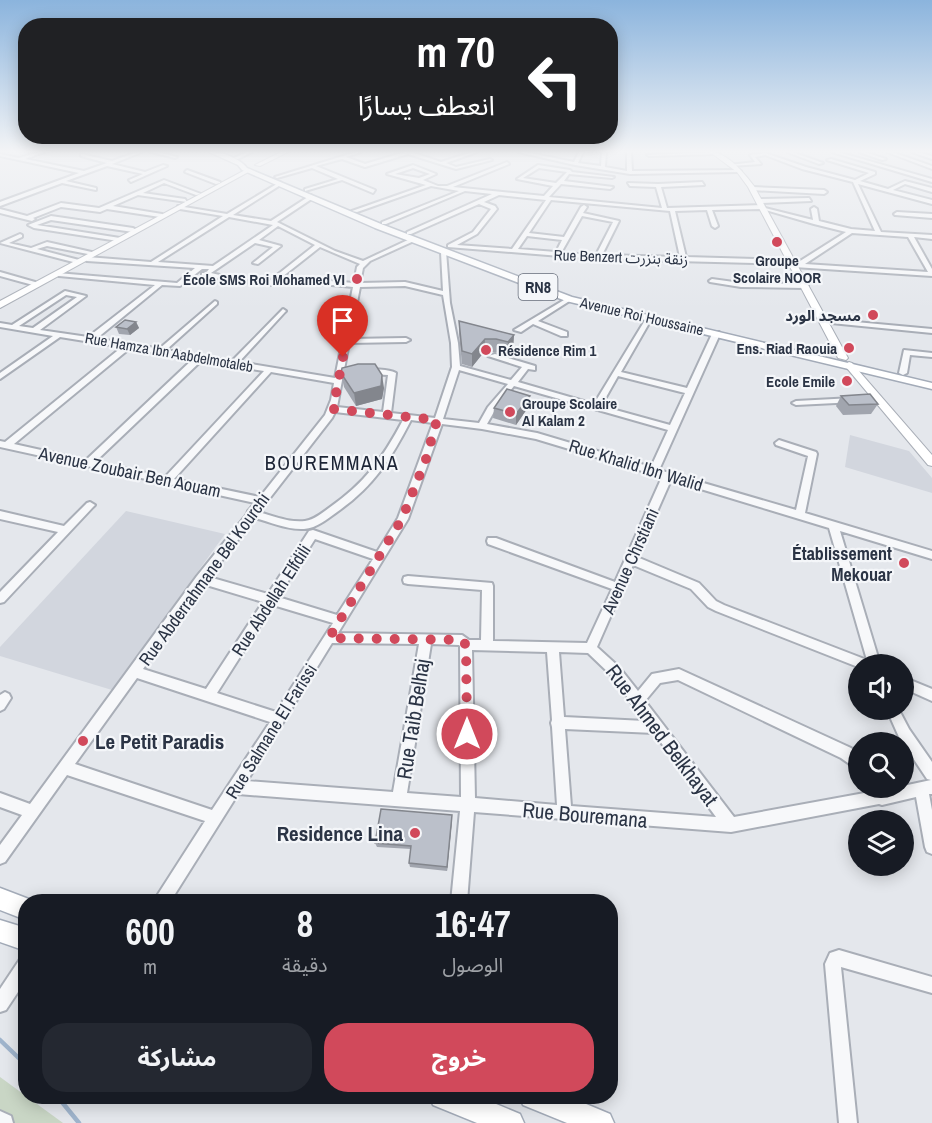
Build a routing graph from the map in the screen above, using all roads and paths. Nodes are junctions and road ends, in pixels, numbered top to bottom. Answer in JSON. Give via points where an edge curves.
{"nodes":[{"id":1,"x":112,"y":204,"type":"edge"},
{"id":2,"x":183,"y":204,"type":"joint"},
{"id":3,"x":185,"y":204,"type":"edge"},
{"id":4,"x":244,"y":204,"type":"edge"},
{"id":5,"x":297,"y":204,"type":"edge"},
{"id":6,"x":334,"y":204,"type":"edge"},
{"id":7,"x":337,"y":204,"type":"edge"},
{"id":8,"x":373,"y":204,"type":"edge"},
{"id":9,"x":430,"y":204,"type":"edge"},
{"id":10,"x":475,"y":204,"type":"edge"},
{"id":11,"x":486,"y":204,"type":"edge"},
{"id":12,"x":543,"y":204,"type":"edge"},
{"id":13,"x":586,"y":204,"type":"edge"},
{"id":14,"x":608,"y":204,"type":"edge"},
{"id":15,"x":666,"y":204,"type":"edge"},
{"id":16,"x":768,"y":204,"type":"edge"},
{"id":17,"x":865,"y":204,"type":"edge"},
{"id":18,"x":762,"y":205,"type":"junction"},
{"id":19,"x":106,"y":207,"type":"junction"},
{"id":20,"x":709,"y":209,"type":"junction"},
{"id":21,"x":814,"y":209,"type":"dead end"},
{"id":22,"x":668,"y":210,"type":"junction"},
{"id":23,"x":0,"y":211,"type":"edge"},
{"id":24,"x":355,"y":211,"type":"junction"},
{"id":25,"x":580,"y":214,"type":"junction"},
{"id":26,"x":897,"y":214,"type":"dead end"},
{"id":27,"x":160,"y":215,"type":"junction"},
{"id":28,"x":228,"y":216,"type":"junction"},
{"id":29,"x":932,"y":216,"type":"edge"},
{"id":30,"x":27,"y":218,"type":"junction"},
{"id":31,"x":41,"y":222,"type":"junction"},
{"id":32,"x":384,"y":223,"type":"junction"},
{"id":33,"x":816,"y":223,"type":"junction"},
{"id":34,"x":275,"y":224,"type":"junction"},
{"id":35,"x":715,"y":226,"type":"dead end"},
{"id":36,"x":133,"y":231,"type":"junction"},
{"id":37,"x":851,"y":231,"type":"junction"},
{"id":38,"x":879,"y":233,"type":"junction"},
{"id":39,"x":525,"y":234,"type":"junction"},
{"id":40,"x":20,"y":236,"type":"dead end"},
{"id":41,"x":410,"y":236,"type":"junction"},
{"id":42,"x":910,"y":236,"type":"junction"},
{"id":43,"x":932,"y":237,"type":"edge"},
{"id":44,"x":118,"y":239,"type":"junction"},
{"id":45,"x":566,"y":239,"type":"junction"},
{"id":46,"x":254,"y":241,"type":"junction"},
{"id":47,"x":2,"y":244,"type":"edge"},
{"id":48,"x":319,"y":245,"type":"junction"},
{"id":49,"x":447,"y":248,"type":"junction"},
{"id":50,"x":33,"y":249,"type":"junction"},
{"id":51,"x":514,"y":251,"type":"junction"},
{"id":52,"x":557,"y":255,"type":"junction"},
{"id":53,"x":90,"y":256,"type":"junction"},
{"id":54,"x":598,"y":257,"type":"junction"},
{"id":55,"x":684,"y":260,"type":"junction"},
{"id":56,"x":77,"y":261,"type":"junction"},
{"id":57,"x":255,"y":263,"type":"dead end"},
{"id":58,"x":363,"y":263,"type":"junction"},
{"id":59,"x":151,"y":264,"type":"junction"},
{"id":60,"x":795,"y":264,"type":"junction"},
{"id":61,"x":215,"y":268,"type":"junction"},
{"id":62,"x":198,"y":269,"type":"junction"},
{"id":63,"x":0,"y":274,"type":"edge"},
{"id":64,"x":59,"y":274,"type":"junction"},
{"id":65,"x":207,"y":274,"type":"junction"},
{"id":66,"x":932,"y":274,"type":"edge"},
{"id":67,"x":277,"y":278,"type":"junction"},
{"id":68,"x":712,"y":281,"type":"dead end"},
{"id":69,"x":244,"y":282,"type":"dead end"},
{"id":70,"x":33,"y":283,"type":"junction"},
{"id":71,"x":161,"y":284,"type":"junction"},
{"id":72,"x":269,"y":284,"type":"dead end"},
{"id":73,"x":356,"y":285,"type":"junction"},
{"id":74,"x":805,"y":286,"type":"junction"},
{"id":75,"x":446,"y":294,"type":"junction"},
{"id":76,"x":0,"y":299,"type":"edge"},
{"id":77,"x":569,"y":299,"type":"junction"},
{"id":78,"x":215,"y":303,"type":"dead end"},
{"id":79,"x":0,"y":305,"type":"edge"},
{"id":80,"x":283,"y":311,"type":"dead end"},
{"id":81,"x":649,"y":318,"type":"junction"},
{"id":82,"x":533,"y":321,"type":"junction"},
{"id":83,"x":823,"y":321,"type":"junction"},
{"id":84,"x":0,"y":325,"type":"edge"},
{"id":85,"x":13,"y":327,"type":"junction"},
{"id":86,"x":34,"y":330,"type":"junction"},
{"id":87,"x":518,"y":330,"type":"dead end"},
{"id":88,"x":932,"y":331,"type":"edge"},
{"id":89,"x":716,"y":333,"type":"junction"},
{"id":90,"x":60,"y":334,"type":"junction"},
{"id":91,"x":564,"y":334,"type":"dead end"},
{"id":92,"x":91,"y":339,"type":"junction"},
{"id":93,"x":406,"y":340,"type":"dead end"},
{"id":94,"x":346,"y":341,"type":"junction"},
{"id":95,"x":129,"y":345,"type":"junction"},
{"id":96,"x":161,"y":351,"type":"junction"},
{"id":97,"x":932,"y":355,"type":"edge"},
{"id":98,"x":492,"y":356,"type":"dead end"},
{"id":99,"x":199,"y":358,"type":"junction"},
{"id":100,"x":846,"y":361,"type":"junction"},
{"id":101,"x":233,"y":364,"type":"junction"},
{"id":102,"x":456,"y":368,"type":"junction"},
{"id":103,"x":269,"y":370,"type":"junction"},
{"id":104,"x":360,"y":372,"type":"edge"},
{"id":105,"x":616,"y":373,"type":"junction"},
{"id":106,"x":903,"y":373,"type":"junction"},
{"id":107,"x":343,"y":375,"type":"junction"},
{"id":108,"x":0,"y":377,"type":"edge"},
{"id":109,"x":932,"y":380,"type":"edge"},
{"id":110,"x":513,"y":383,"type":"junction"},
{"id":111,"x":866,"y":385,"type":"junction"},
{"id":112,"x":932,"y":386,"type":"edge"},
{"id":113,"x":689,"y":391,"type":"junction"},
{"id":114,"x":859,"y":400,"type":"edge"},
{"id":115,"x":870,"y":400,"type":"edge"},
{"id":116,"x":796,"y":404,"type":"dead end"},
{"id":117,"x":596,"y":407,"type":"junction"},
{"id":118,"x":333,"y":409,"type":"junction"},
{"id":119,"x":387,"y":415,"type":"junction"},
{"id":120,"x":408,"y":418,"type":"junction"},
{"id":121,"x":437,"y":420,"type":"junction"},
{"id":122,"x":482,"y":426,"type":"junction"},
{"id":123,"x":673,"y":429,"type":"junction"},
{"id":124,"x":779,"y":443,"type":"dead end"},
{"id":125,"x":3,"y":445,"type":"edge"},
{"id":126,"x":928,"y":452,"type":"edge"},
{"id":127,"x":932,"y":462,"type":"edge"},
{"id":128,"x":88,"y":463,"type":"junction"},
{"id":129,"x":654,"y":471,"type":"junction"},
{"id":130,"x":668,"y":475,"type":"junction"},
{"id":131,"x":168,"y":480,"type":"junction"},
{"id":132,"x":261,"y":501,"type":"junction"},
{"id":133,"x":90,"y":505,"type":"dead end"},
{"id":134,"x":251,"y":513,"type":"junction"},
{"id":135,"x":800,"y":514,"type":"junction"},
{"id":136,"x":1,"y":516,"type":"edge"},
{"id":137,"x":833,"y":525,"type":"junction"},
{"id":138,"x":65,"y":530,"type":"junction"},
{"id":139,"x":310,"y":530,"type":"junction"},
{"id":140,"x":492,"y":541,"type":"dead end"},
{"id":141,"x":932,"y":555,"type":"edge"},
{"id":142,"x":380,"y":557,"type":"junction"},
{"id":143,"x":630,"y":559,"type":"junction"},
{"id":144,"x":201,"y":579,"type":"junction"},
{"id":145,"x":408,"y":580,"type":"dead end"},
{"id":146,"x":618,"y":587,"type":"junction"},
{"id":147,"x":0,"y":599,"type":"edge"},
{"id":148,"x":271,"y":600,"type":"junction"},
{"id":149,"x":339,"y":620,"type":"junction"},
{"id":150,"x":329,"y":638,"type":"junction"},
{"id":151,"x":426,"y":639,"type":"junction"},
{"id":152,"x":466,"y":645,"type":"junction"},
{"id":153,"x":487,"y":646,"type":"junction"},
{"id":154,"x":553,"y":648,"type":"junction"},
{"id":155,"x":591,"y":648,"type":"junction"},
{"id":156,"x":871,"y":654,"type":"edge"},
{"id":157,"x":848,"y":658,"type":"edge"},
{"id":158,"x":135,"y":672,"type":"junction"},
{"id":159,"x":914,"y":687,"type":"edge"},
{"id":160,"x":209,"y":695,"type":"junction"},
{"id":161,"x":932,"y":695,"type":"edge"},
{"id":162,"x":637,"y":701,"type":"junction"},
{"id":163,"x":279,"y":719,"type":"junction"},
{"id":164,"x":898,"y":720,"type":"edge"},
{"id":165,"x":557,"y":723,"type":"junction"},
{"id":166,"x":655,"y":726,"type":"junction"},
{"id":167,"x":848,"y":755,"type":"edge"},
{"id":168,"x":66,"y":768,"type":"junction"},
{"id":169,"x":932,"y":774,"type":"edge"},
{"id":170,"x":236,"y":787,"type":"junction"},
{"id":171,"x":927,"y":788,"type":"edge"},
{"id":172,"x":856,"y":798,"type":"edge"},
{"id":173,"x":0,"y":800,"type":"edge"},
{"id":174,"x":399,"y":800,"type":"junction"},
{"id":175,"x":468,"y":804,"type":"junction"},
{"id":176,"x":33,"y":812,"type":"junction"},
{"id":177,"x":564,"y":813,"type":"junction"},
{"id":178,"x":216,"y":818,"type":"junction"},
{"id":179,"x":731,"y":825,"type":"junction"},
{"id":180,"x":932,"y":847,"type":"edge"},
{"id":181,"x":0,"y":857,"type":"edge"},
{"id":182,"x":166,"y":894,"type":"edge"},
{"id":183,"x":460,"y":894,"type":"edge"},
{"id":184,"x":0,"y":899,"type":"edge"},
{"id":185,"x":18,"y":906,"type":"edge"},
{"id":186,"x":0,"y":931,"type":"edge"},
{"id":187,"x":18,"y":937,"type":"edge"},
{"id":188,"x":18,"y":977,"type":"edge"},
{"id":189,"x":932,"y":985,"type":"edge"},
{"id":190,"x":3,"y":999,"type":"edge"},
{"id":191,"x":461,"y":1104,"type":"edge"},
{"id":192,"x":552,"y":1104,"type":"edge"},
{"id":193,"x":0,"y":1120,"type":"edge"},
{"id":194,"x":505,"y":1122,"type":"edge"},
{"id":195,"x":4,"y":1123,"type":"edge"},
{"id":196,"x":601,"y":1123,"type":"edge"},
{"id":197,"x":848,"y":1123,"type":"edge"}],
"edges":[{"from":1,"to":19,"type":"street"},
{"from":2,"to":27,"type":"main road"},
{"from":2,"to":53,"type":"main road"},
{"from":3,"to":28,"type":"street"},
{"from":4,"to":28,"type":"street"},
{"from":5,"to":34,"type":"street"},
{"from":6,"to":41,"type":"main road","name":"Avenue Roi Houssaine","number":"RN8"},
{"from":7,"to":24,"type":"main road","name":"Avenue Roi Houssaine","number":"RN8"},
{"from":8,"to":24,"type":"street"},
{"from":9,"to":32,"type":"street"},
{"from":10,"to":41,"type":"street"},
{"from":11,"to":49,"type":"street","via":[[494,210],[475,233]]},
{"from":12,"to":39,"type":"street"},
{"from":13,"to":25,"type":"street"},
{"from":14,"to":22,"type":"street"},
{"from":15,"to":22,"type":"street"},
{"from":16,"to":18,"type":"street"},
{"from":17,"to":38,"type":"street"},
{"from":18,"to":20,"type":"street"},
{"from":18,"to":33,"type":"street"},
{"from":18,"to":60,"type":"main road"},
{"from":19,"to":27,"type":"street"},
{"from":19,"to":30,"type":"street","via":[[99,210],[59,206]]},
{"from":20,"to":22,"type":"street"},
{"from":20,"to":35,"type":"street"},
{"from":21,"to":33,"type":"street"},
{"from":22,"to":55,"type":"street"},
{"from":23,"to":30,"type":"street"},
{"from":24,"to":32,"type":"main road","name":"Avenue Roi Houssaine","number":"RN8"},
{"from":25,"to":45,"type":"street"},
{"from":25,"to":54,"type":"street","via":[[616,221]]},
{"from":26,"to":29,"type":"street"},
{"from":27,"to":36,"type":"main road"},
{"from":28,"to":34,"type":"street"},
{"from":28,"to":59,"type":"street"},
{"from":30,"to":31,"type":"street"},
{"from":31,"to":36,"type":"street","via":[[51,218]]},
{"from":31,"to":44,"type":"street","via":[[31,225]]},
{"from":32,"to":41,"type":"main road","name":"Avenue Roi Houssaine","number":"RN8"},
{"from":33,"to":37,"type":"street"},
{"from":34,"to":46,"type":"street"},
{"from":34,"to":48,"type":"street"},
{"from":36,"to":44,"type":"main road"},
{"from":37,"to":38,"type":"street"},
{"from":37,"to":60,"type":"street"},
{"from":38,"to":42,"type":"street"},
{"from":39,"to":45,"type":"street"},
{"from":39,"to":51,"type":"street"},
{"from":40,"to":47,"type":"street"},
{"from":41,"to":49,"type":"main road","name":"Avenue Roi Houssaine","number":"RN8"},
{"from":41,"to":58,"type":"street"},
{"from":42,"to":43,"type":"street"},
{"from":42,"to":66,"type":"street","via":[[922,248]]},
{"from":44,"to":53,"type":"main road"},
{"from":45,"to":52,"type":"street"},
{"from":46,"to":57,"type":"street","via":[[278,246]]},
{"from":46,"to":61,"type":"street"},
{"from":47,"to":50,"type":"street"},
{"from":48,"to":58,"type":"street"},
{"from":48,"to":67,"type":"street"},
{"from":49,"to":51,"type":"street","name":"Rue Benzert زنقة بنزرت"},
{"from":49,"to":75,"type":"street","name":"Rue Salmane El Farissi"},
{"from":49,"to":77,"type":"main road","name":"Avenue Roi Houssaine","number":"RN8"},
{"from":49,"to":100,"type":"main road","name":"Avenue Roi Houssaine","number":"RN8","via":[[596,301]]},
{"from":50,"to":53,"type":"street","via":[[47,244]]},
{"from":50,"to":56,"type":"street","via":[[30,250]]},
{"from":51,"to":52,"type":"street","name":"Rue Benzert زنقة بنزرت"},
{"from":52,"to":54,"type":"street","name":"Rue Benzert زنقة بنزرت"},
{"from":53,"to":56,"type":"main road"},
{"from":53,"to":59,"type":"street"},
{"from":53,"to":64,"type":"main road"},
{"from":54,"to":55,"type":"street","name":"Rue Benzert زنقة بنزرت"},
{"from":55,"to":60,"type":"street","name":"Rue Benzert زنقة بنزرت"},
{"from":56,"to":70,"type":"main road"},
{"from":58,"to":73,"type":"street","name":"Rue Abderrahmane Bel Kourchi"},
{"from":59,"to":62,"type":"street"},
{"from":60,"to":66,"type":"street","name":"Rue Benzert زنقة بنزرت"},
{"from":60,"to":74,"type":"main road"},
{"from":61,"to":62,"type":"street"},
{"from":61,"to":65,"type":"street"},
{"from":62,"to":65,"type":"street"},
{"from":62,"to":71,"type":"street","via":[[178,285]]},
{"from":63,"to":70,"type":"street"},
{"from":64,"to":71,"type":"street"},
{"from":64,"to":79,"type":"main road"},
{"from":65,"to":69,"type":"street"},
{"from":67,"to":72,"type":"street"},
{"from":67,"to":73,"type":"street"},
{"from":68,"to":74,"type":"street"},
{"from":70,"to":76,"type":"main road"},
{"from":71,"to":92,"type":"street"},
{"from":73,"to":75,"type":"street","via":[[405,284]]},
{"from":73,"to":94,"type":"street","name":"Rue Abderrahmane Bel Kourchi"},
{"from":74,"to":83,"type":"main road"},
{"from":75,"to":102,"type":"street","name":"Rue Salmane El Farissi"},
{"from":77,"to":81,"type":"main road","name":"Avenue Roi Houssaine","number":"RN8"},
{"from":77,"to":82,"type":"street"},
{"from":78,"to":96,"type":"street"},
{"from":80,"to":101,"type":"street"},
{"from":81,"to":89,"type":"main road","name":"Avenue Roi Houssaine","number":"RN8"},
{"from":81,"to":105,"type":"street"},
{"from":82,"to":87,"type":"street"},
{"from":82,"to":91,"type":"street"},
{"from":83,"to":88,"type":"street"},
{"from":83,"to":100,"type":"main road"},
{"from":84,"to":85,"type":"street","name":"Rue Hamza Ibn Aabdelmotaleb"},
{"from":85,"to":86,"type":"street","name":"Rue Hamza Ibn Aabdelmotaleb"},
{"from":85,"to":86,"type":"street","via":[[65,293],[83,296]]},
{"from":86,"to":90,"type":"street","name":"Rue Hamza Ibn Aabdelmotaleb"},
{"from":89,"to":100,"type":"main road","name":"Avenue Roi Houssaine","number":"RN8"},
{"from":89,"to":113,"type":"street"},
{"from":90,"to":92,"type":"street","name":"Rue Hamza Ibn Aabdelmotaleb"},
{"from":90,"to":108,"type":"street"},
{"from":92,"to":95,"type":"street","name":"Rue Hamza Ibn Aabdelmotaleb"},
{"from":93,"to":94,"type":"street"},
{"from":94,"to":107,"type":"street","name":"Rue Abderrahmane Bel Kourchi"},
{"from":95,"to":96,"type":"street","name":"Rue Hamza Ibn Aabdelmotaleb"},
{"from":95,"to":125,"type":"street"},
{"from":96,"to":99,"type":"street","name":"Rue Hamza Ibn Aabdelmotaleb"},
{"from":97,"to":106,"type":"street","via":[[907,351]]},
{"from":98,"to":110,"type":"street","via":[[530,367]]},
{"from":99,"to":101,"type":"street","name":"Rue Hamza Ibn Aabdelmotaleb"},
{"from":99,"to":128,"type":"street"},
{"from":100,"to":106,"type":"main road","name":"Avenue Roi Houssaine","number":"RN8"},
{"from":100,"to":111,"type":"main road"},
{"from":100,"to":112,"type":"main road","name":"Avenue Roi Houssaine","number":"RN8"},
{"from":101,"to":103,"type":"street","name":"Rue Hamza Ibn Aabdelmotaleb"},
{"from":102,"to":110,"type":"street"},
{"from":102,"to":121,"type":"street","name":"Rue Salmane El Farissi"},
{"from":103,"to":107,"type":"street","name":"Rue Hamza Ibn Aabdelmotaleb"},
{"from":103,"to":131,"type":"street"},
{"from":104,"to":119,"type":"street","via":[[392,373]]},
{"from":105,"to":113,"type":"street"},
{"from":105,"to":117,"type":"street"},
{"from":106,"to":109,"type":"main road","name":"Avenue Roi Houssaine","number":"RN8"},
{"from":107,"to":118,"type":"street","name":"Rue Abderrahmane Bel Kourchi"},
{"from":110,"to":117,"type":"street"},
{"from":110,"to":122,"type":"street"},
{"from":111,"to":115,"type":"street","via":[[863,389]]},
{"from":111,"to":126,"type":"main road"},
{"from":113,"to":123,"type":"street"},
{"from":114,"to":116,"type":"street"},
{"from":117,"to":123,"type":"street"},
{"from":118,"to":119,"type":"street","name":"Rue Khalid Ibn Walid"},
{"from":118,"to":132,"type":"street","name":"Rue Abderrahmane Bel Kourchi"},
{"from":119,"to":120,"type":"street","name":"Rue Khalid Ibn Walid"},
{"from":120,"to":121,"type":"street","name":"Rue Khalid Ibn Walid"},
{"from":120,"to":139,"type":"street","via":[[385,462],[367,484]]},
{"from":121,"to":122,"type":"street","name":"Rue Khalid Ibn Walid"},
{"from":121,"to":142,"type":"street","name":"Rue Salmane El Farissi","via":[[413,493]]},
{"from":122,"to":129,"type":"street","name":"Rue Khalid Ibn Walid","via":[[537,436]]},
{"from":123,"to":129,"type":"street"},
{"from":124,"to":135,"type":"street","via":[[813,454]]},
{"from":125,"to":128,"type":"street","name":"Avenue Zoubair Ben Aouam"},
{"from":126,"to":127,"type":"main road"},
{"from":128,"to":131,"type":"street","name":"Avenue Zoubair Ben Aouam"},
{"from":129,"to":130,"type":"street","name":"Rue Khalid Ibn Walid"},
{"from":130,"to":135,"type":"street","name":"Rue Khalid Ibn Walid"},
{"from":130,"to":143,"type":"street","name":"Avenue Chrstiani"},
{"from":131,"to":132,"type":"street","name":"Avenue Zoubair Ben Aouam"},
{"from":132,"to":134,"type":"street","name":"Rue Abderrahmane Bel Kourchi"},
{"from":133,"to":138,"type":"street"},
{"from":134,"to":139,"type":"street"},
{"from":134,"to":144,"type":"street","name":"Rue Abderrahmane Bel Kourchi"},
{"from":135,"to":137,"type":"street","name":"Rue Khalid Ibn Walid"},
{"from":136,"to":138,"type":"street"},
{"from":137,"to":141,"type":"street","name":"Rue Khalid Ibn Walid"},
{"from":137,"to":156,"type":"street"},
{"from":138,"to":147,"type":"street"},
{"from":139,"to":142,"type":"street","name":"Rue Abdellah Elfdili"},
{"from":139,"to":148,"type":"street","name":"Rue Abdellah Elfdili"},
{"from":140,"to":146,"type":"street"},
{"from":142,"to":149,"type":"street","name":"Rue Salmane El Farissi"},
{"from":143,"to":146,"type":"street","name":"Avenue Chrstiani"},
{"from":143,"to":157,"type":"street","via":[[695,586],[720,608]]},
{"from":144,"to":148,"type":"street"},
{"from":144,"to":158,"type":"street","name":"Rue Abderrahmane Bel Kourchi"},
{"from":145,"to":153,"type":"street","via":[[488,586]]},
{"from":146,"to":155,"type":"street","name":"Avenue Chrstiani"},
{"from":148,"to":149,"type":"street"},
{"from":148,"to":160,"type":"street","name":"Rue Abdellah Elfdili"},
{"from":149,"to":150,"type":"street","name":"Rue Salmane El Farissi"},
{"from":150,"to":151,"type":"street"},
{"from":150,"to":163,"type":"street","name":"Rue Salmane El Farissi"},
{"from":151,"to":152,"type":"street","via":[[462,640]]},
{"from":151,"to":174,"type":"street","name":"Rue Taib Belhaj"},
{"from":152,"to":153,"type":"street"},
{"from":152,"to":175,"type":"street"},
{"from":153,"to":154,"type":"street"},
{"from":154,"to":155,"type":"street"},
{"from":154,"to":165,"type":"street"},
{"from":155,"to":162,"type":"street","name":"Rue Ahmed Belkhayat","via":[[604,658]]},
{"from":158,"to":160,"type":"street"},
{"from":158,"to":168,"type":"street","name":"Rue Abderrahmane Bel Kourchi"},
{"from":159,"to":161,"type":"street"},
{"from":160,"to":163,"type":"street"},
{"from":162,"to":166,"type":"street","name":"Rue Ahmed Belkhayat"},
{"from":162,"to":167,"type":"street","via":[[656,678],[679,674]]},
{"from":163,"to":170,"type":"street","name":"Rue Salmane El Farissi"},
{"from":164,"to":169,"type":"street"},
{"from":165,"to":166,"type":"street"},
{"from":165,"to":177,"type":"street"},
{"from":166,"to":179,"type":"street","name":"Rue Ahmed Belkhayat"},
{"from":168,"to":176,"type":"street","name":"Rue Abderrahmane Bel Kourchi"},
{"from":168,"to":178,"type":"street"},
{"from":170,"to":174,"type":"street","name":"Rue Bouremana"},
{"from":170,"to":178,"type":"street","name":"Rue Salmane El Farissi"},
{"from":171,"to":180,"type":"street"},
{"from":172,"to":179,"type":"street","name":"Rue Bouremana"},
{"from":173,"to":176,"type":"street"},
{"from":174,"to":175,"type":"street","name":"Rue Bouremana"},
{"from":175,"to":177,"type":"street","name":"Rue Bouremana"},
{"from":175,"to":183,"type":"street"},
{"from":176,"to":181,"type":"street","name":"Rue Abderrahmane Bel Kourchi"},
{"from":177,"to":179,"type":"street","name":"Rue Bouremana"},
{"from":178,"to":182,"type":"street","name":"Rue Salmane El Farissi"},
{"from":184,"to":185,"type":"main road"},
{"from":186,"to":187,"type":"main road"},
{"from":188,"to":190,"type":"street"},
{"from":189,"to":197,"type":"street","via":[[836,959],[833,964]]},
{"from":191,"to":194,"type":"main road"},
{"from":192,"to":196,"type":"main road"},
{"from":193,"to":195,"type":"street"}]}
